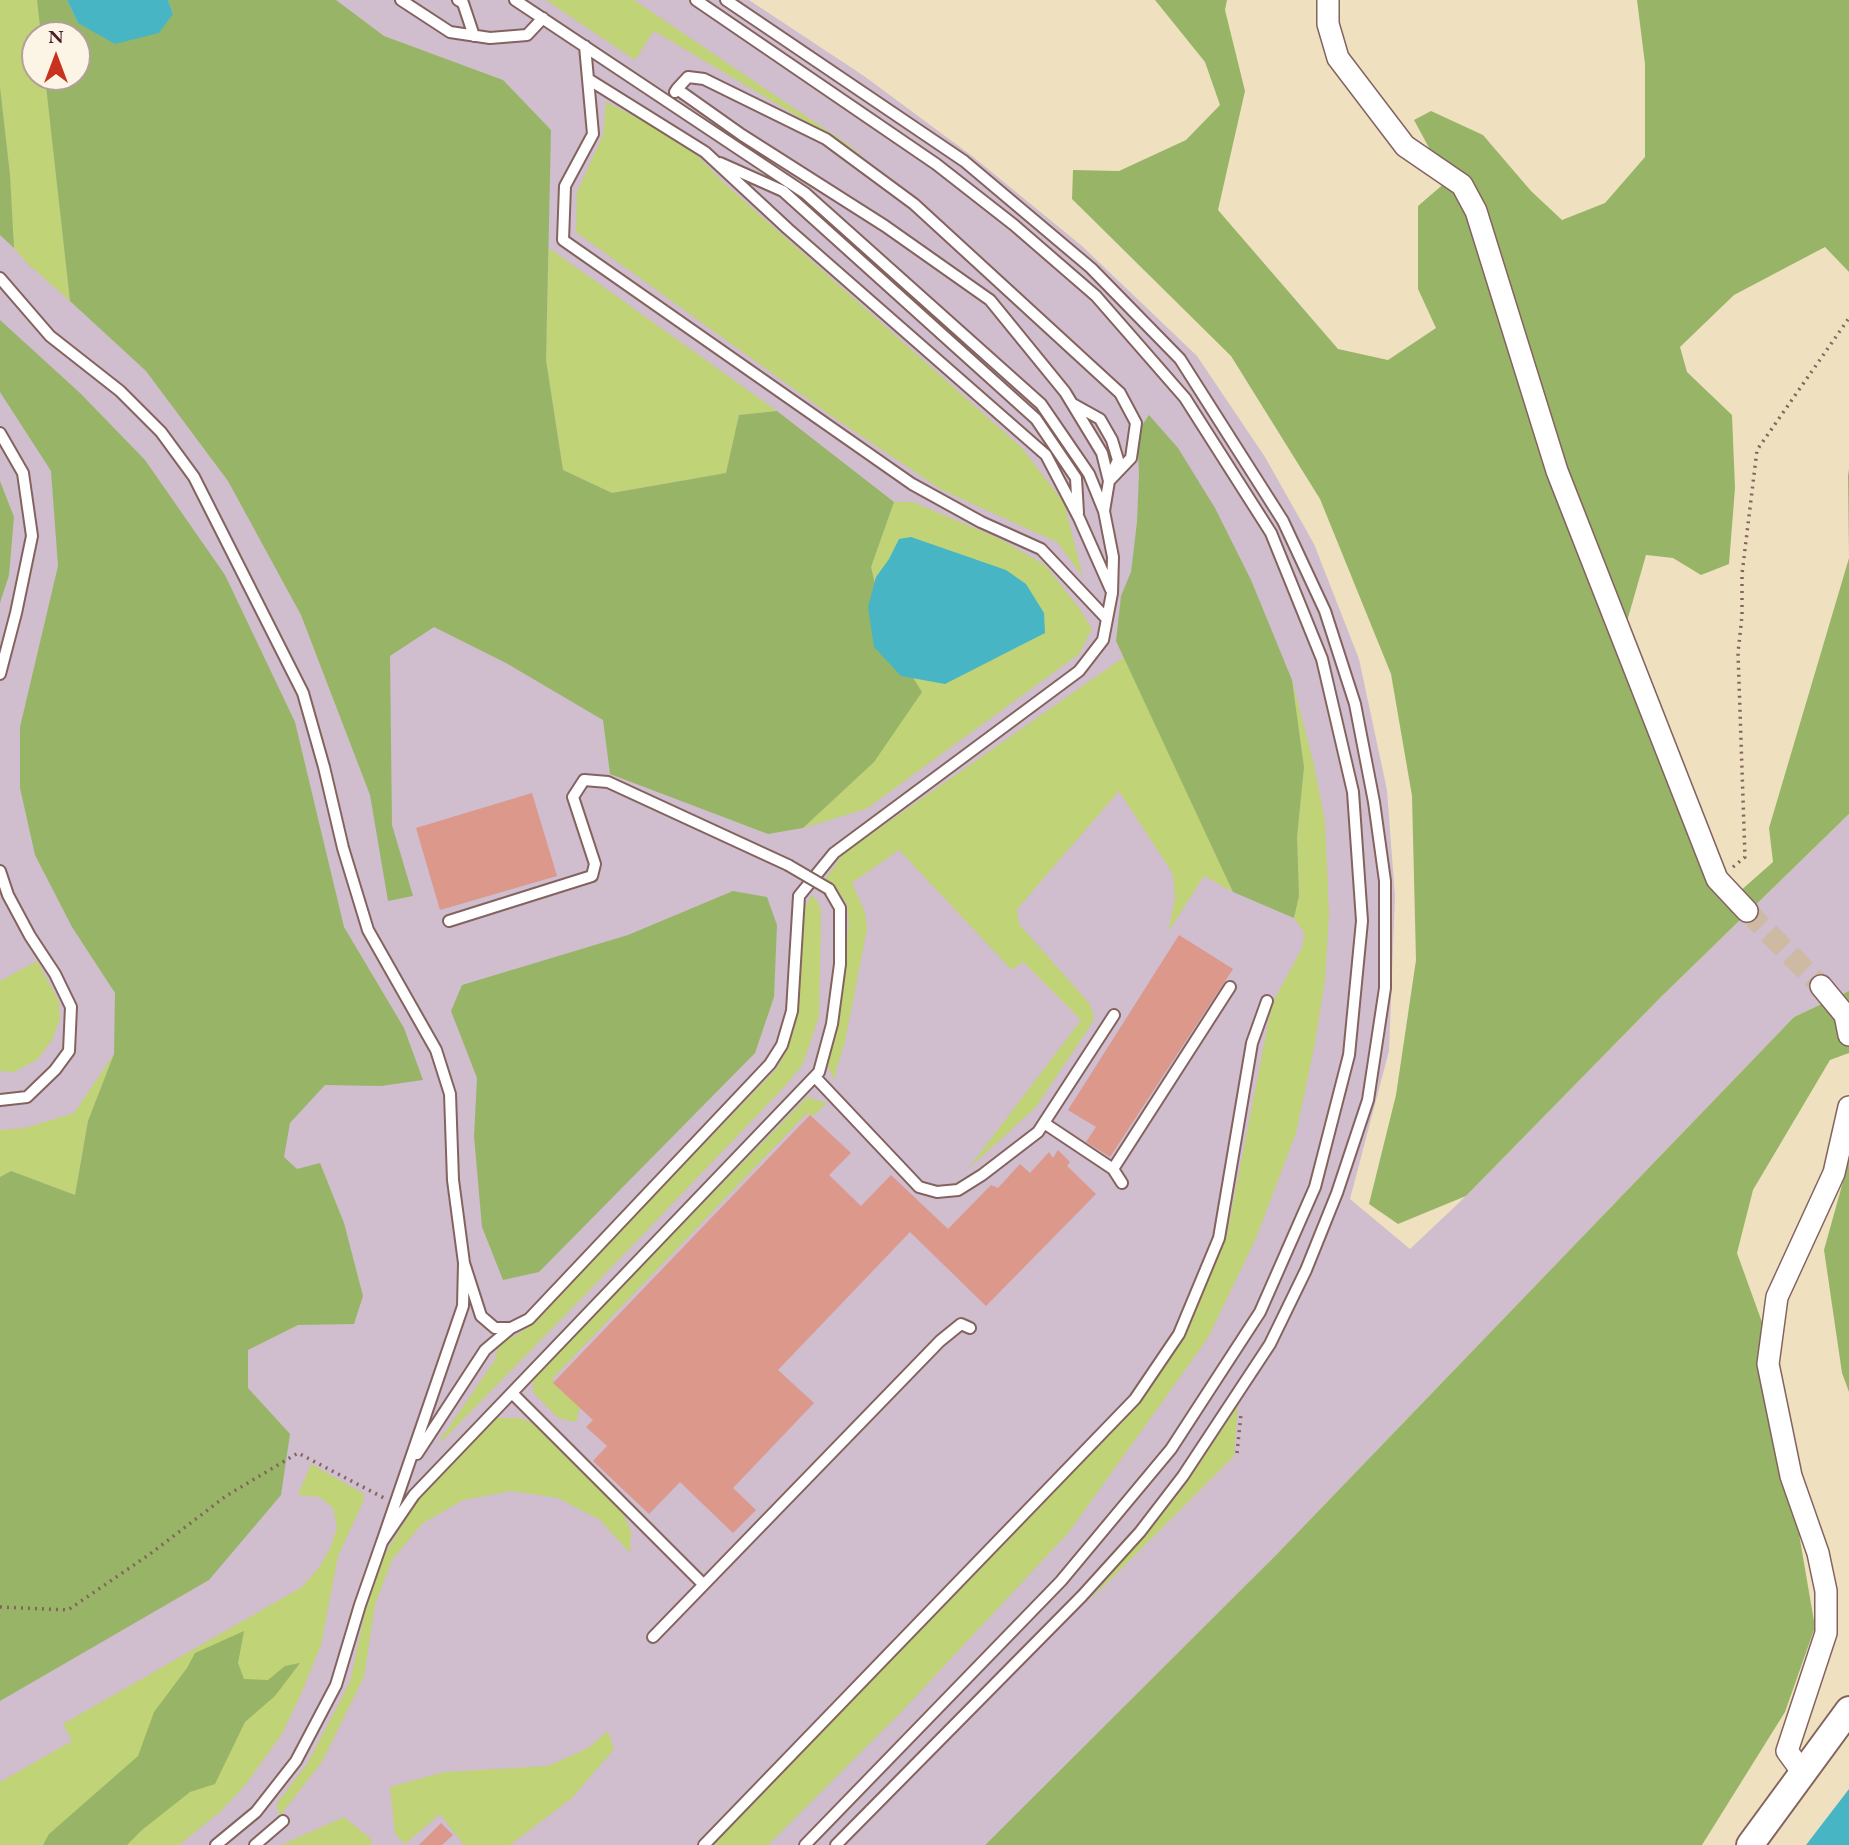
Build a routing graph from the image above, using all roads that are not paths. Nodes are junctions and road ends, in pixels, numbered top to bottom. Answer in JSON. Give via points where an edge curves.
{"nodes":[{"id":1,"x":401,"y":0,"type":"edge"},
{"id":2,"x":458,"y":0,"type":"edge"},
{"id":3,"x":515,"y":0,"type":"edge"},
{"id":4,"x":696,"y":0,"type":"edge"},
{"id":5,"x":726,"y":0,"type":"edge"},
{"id":6,"x":1328,"y":0,"type":"edge"},
{"id":7,"x":543,"y":18,"type":"junction"},
{"id":8,"x":474,"y":36,"type":"junction"},
{"id":9,"x":585,"y":46,"type":"junction"},
{"id":10,"x":588,"y":79,"type":"junction"},
{"id":11,"x":677,"y":89,"type":"junction"},
{"id":12,"x":668,"y":102,"type":"junction"},
{"id":13,"x":712,"y":158,"type":"junction"},
{"id":14,"x":0,"y":278,"type":"edge"},
{"id":15,"x":1071,"y":402,"type":"junction"},
{"id":16,"x":0,"y":433,"type":"edge"},
{"id":17,"x":1109,"y":481,"type":"junction"},
{"id":18,"x":1104,"y":511,"type":"junction"},
{"id":19,"x":1079,"y":518,"type":"junction"},
{"id":20,"x":1112,"y":593,"type":"junction"},
{"id":21,"x":1107,"y":619,"type":"junction"},
{"id":22,"x":0,"y":674,"type":"edge"},
{"id":23,"x":0,"y":871,"type":"edge"},
{"id":24,"x":1747,"y":911,"type":"tunnel mouth"},
{"id":25,"x":449,"y":921,"type":"dead end"},
{"id":26,"x":1821,"y":986,"type":"tunnel mouth"},
{"id":27,"x":1230,"y":987,"type":"dead end"},
{"id":28,"x":1267,"y":1001,"type":"dead end"},
{"id":29,"x":1114,"y":1015,"type":"dead end"},
{"id":30,"x":1849,"y":1035,"type":"edge"},
{"id":31,"x":815,"y":1077,"type":"junction"},
{"id":32,"x":0,"y":1100,"type":"edge"},
{"id":33,"x":1849,"y":1107,"type":"edge"},
{"id":34,"x":1044,"y":1123,"type":"junction"},
{"id":35,"x":1113,"y":1169,"type":"junction"},
{"id":36,"x":1122,"y":1184,"type":"dead end"},
{"id":37,"x":464,"y":1264,"type":"junction"},
{"id":38,"x":511,"y":1328,"type":"junction"},
{"id":39,"x":970,"y":1328,"type":"dead end"},
{"id":40,"x":512,"y":1393,"type":"junction"},
{"id":41,"x":408,"y":1468,"type":"junction"},
{"id":42,"x":382,"y":1542,"type":"junction"},
{"id":43,"x":703,"y":1584,"type":"junction"},
{"id":44,"x":653,"y":1637,"type":"dead end"},
{"id":45,"x":1849,"y":1710,"type":"edge"},
{"id":46,"x":1803,"y":1773,"type":"junction"},
{"id":47,"x":283,"y":1821,"type":"dead end"},
{"id":48,"x":216,"y":1845,"type":"edge"},
{"id":49,"x":255,"y":1845,"type":"edge"},
{"id":50,"x":704,"y":1845,"type":"edge"},
{"id":51,"x":805,"y":1845,"type":"edge"},
{"id":52,"x":836,"y":1845,"type":"edge"},
{"id":53,"x":1750,"y":1845,"type":"edge"}],
"edges":[{"from":1,"to":8,"type":"lane","via":[[450,32]]},
{"from":2,"to":8,"type":"lane"},
{"from":3,"to":7,"type":"lane"},
{"from":4,"to":51,"type":"lane","via":[[936,164],[1014,225],[1096,296],[1185,398],[1271,533],[1322,659],[1353,792],[1362,921],[1349,1055],[1315,1187],[1260,1311],[1171,1449],[1061,1581]]},
{"from":5,"to":52,"type":"lane","via":[[964,161],[1091,268],[1180,359],[1283,521],[1325,611],[1355,704],[1385,881],[1385,988],[1368,1100],[1337,1193],[1270,1344],[1183,1476],[1140,1532]]},
{"from":6,"to":24,"type":"street","via":[[1328,24],[1338,58],[1405,146],[1462,185],[1475,211],[1557,471],[1717,879]]},
{"from":7,"to":8,"type":"lane","via":[[527,35]]},
{"from":7,"to":9,"type":"lane"},
{"from":9,"to":10,"type":"lane"},
{"from":9,"to":12,"type":"lane"},
{"from":10,"to":13,"type":"lane"},
{"from":10,"to":21,"type":"lane","via":[[593,134],[565,186],[563,240],[912,484],[1041,549]]},
{"from":11,"to":12,"type":"lane"},
{"from":11,"to":15,"type":"lane","via":[[990,299]]},
{"from":11,"to":17,"type":"lane","via":[[688,77],[704,79],[826,139],[914,204],[1120,393],[1136,423],[1131,458]]},
{"from":12,"to":18,"type":"lane","via":[[805,194],[1041,404],[1089,474]]},
{"from":13,"to":19,"type":"lane","via":[[1046,455]]},
{"from":13,"to":19,"type":"lane","via":[[783,191],[1036,419],[1076,478]]},
{"from":14,"to":37,"type":"lane","via":[[50,336],[120,391],[161,432],[194,477],[303,693],[368,930],[436,1050],[450,1094],[453,1180]]},
{"from":15,"to":17,"type":"lane","via":[[1102,453]]},
{"from":15,"to":17,"type":"lane","via":[[1100,419],[1112,440],[1118,460]]},
{"from":16,"to":22,"type":"lane","via":[[23,473],[32,536]]},
{"from":17,"to":18,"type":"lane"},
{"from":18,"to":20,"type":"lane","via":[[1112,556]]},
{"from":19,"to":20,"type":"lane"},
{"from":20,"to":21,"type":"lane"},
{"from":21,"to":38,"type":"lane","via":[[1103,640],[1079,671],[834,853],[799,896],[792,1011],[782,1045],[770,1064],[529,1319]]},
{"from":23,"to":32,"type":"lane","via":[[8,895],[71,1007],[68,1051],[55,1070],[27,1097]]},
{"from":25,"to":31,"type":"lane","bridge":true,"via":[[592,876],[595,863],[573,797],[584,780],[608,782],[788,865],[829,889],[840,908],[840,964],[832,1024]]},
{"from":26,"to":30,"type":"street","via":[[1844,1015]]},
{"from":27,"to":35,"type":"lane"},
{"from":28,"to":50,"type":"lane","via":[[1252,1043],[1219,1238],[1172,1345],[1135,1399]]},
{"from":29,"to":34,"type":"lane"},
{"from":31,"to":34,"type":"lane","via":[[919,1187],[937,1192],[958,1190],[982,1175]]},
{"from":31,"to":40,"type":"lane"},
{"from":33,"to":46,"type":"street","via":[[1834,1173],[1777,1297],[1768,1364],[1791,1476],[1826,1591],[1826,1633],[1787,1751]]},
{"from":34,"to":35,"type":"lane"},
{"from":35,"to":36,"type":"lane"},
{"from":37,"to":38,"type":"lane","via":[[481,1316],[495,1328]]},
{"from":37,"to":41,"type":"lane","via":[[463,1306]]},
{"from":38,"to":41,"type":"lane","via":[[485,1350]]},
{"from":39,"to":43,"type":"lane","via":[[961,1324],[940,1341]]},
{"from":40,"to":42,"type":"lane","via":[[414,1495]]},
{"from":40,"to":43,"type":"lane"},
{"from":41,"to":42,"type":"lane"},
{"from":42,"to":48,"type":"lane","via":[[336,1685],[296,1761],[256,1812]]},
{"from":43,"to":44,"type":"lane"},
{"from":45,"to":46,"type":"street"},
{"from":46,"to":53,"type":"street"},
{"from":47,"to":49,"type":"lane"}]}
